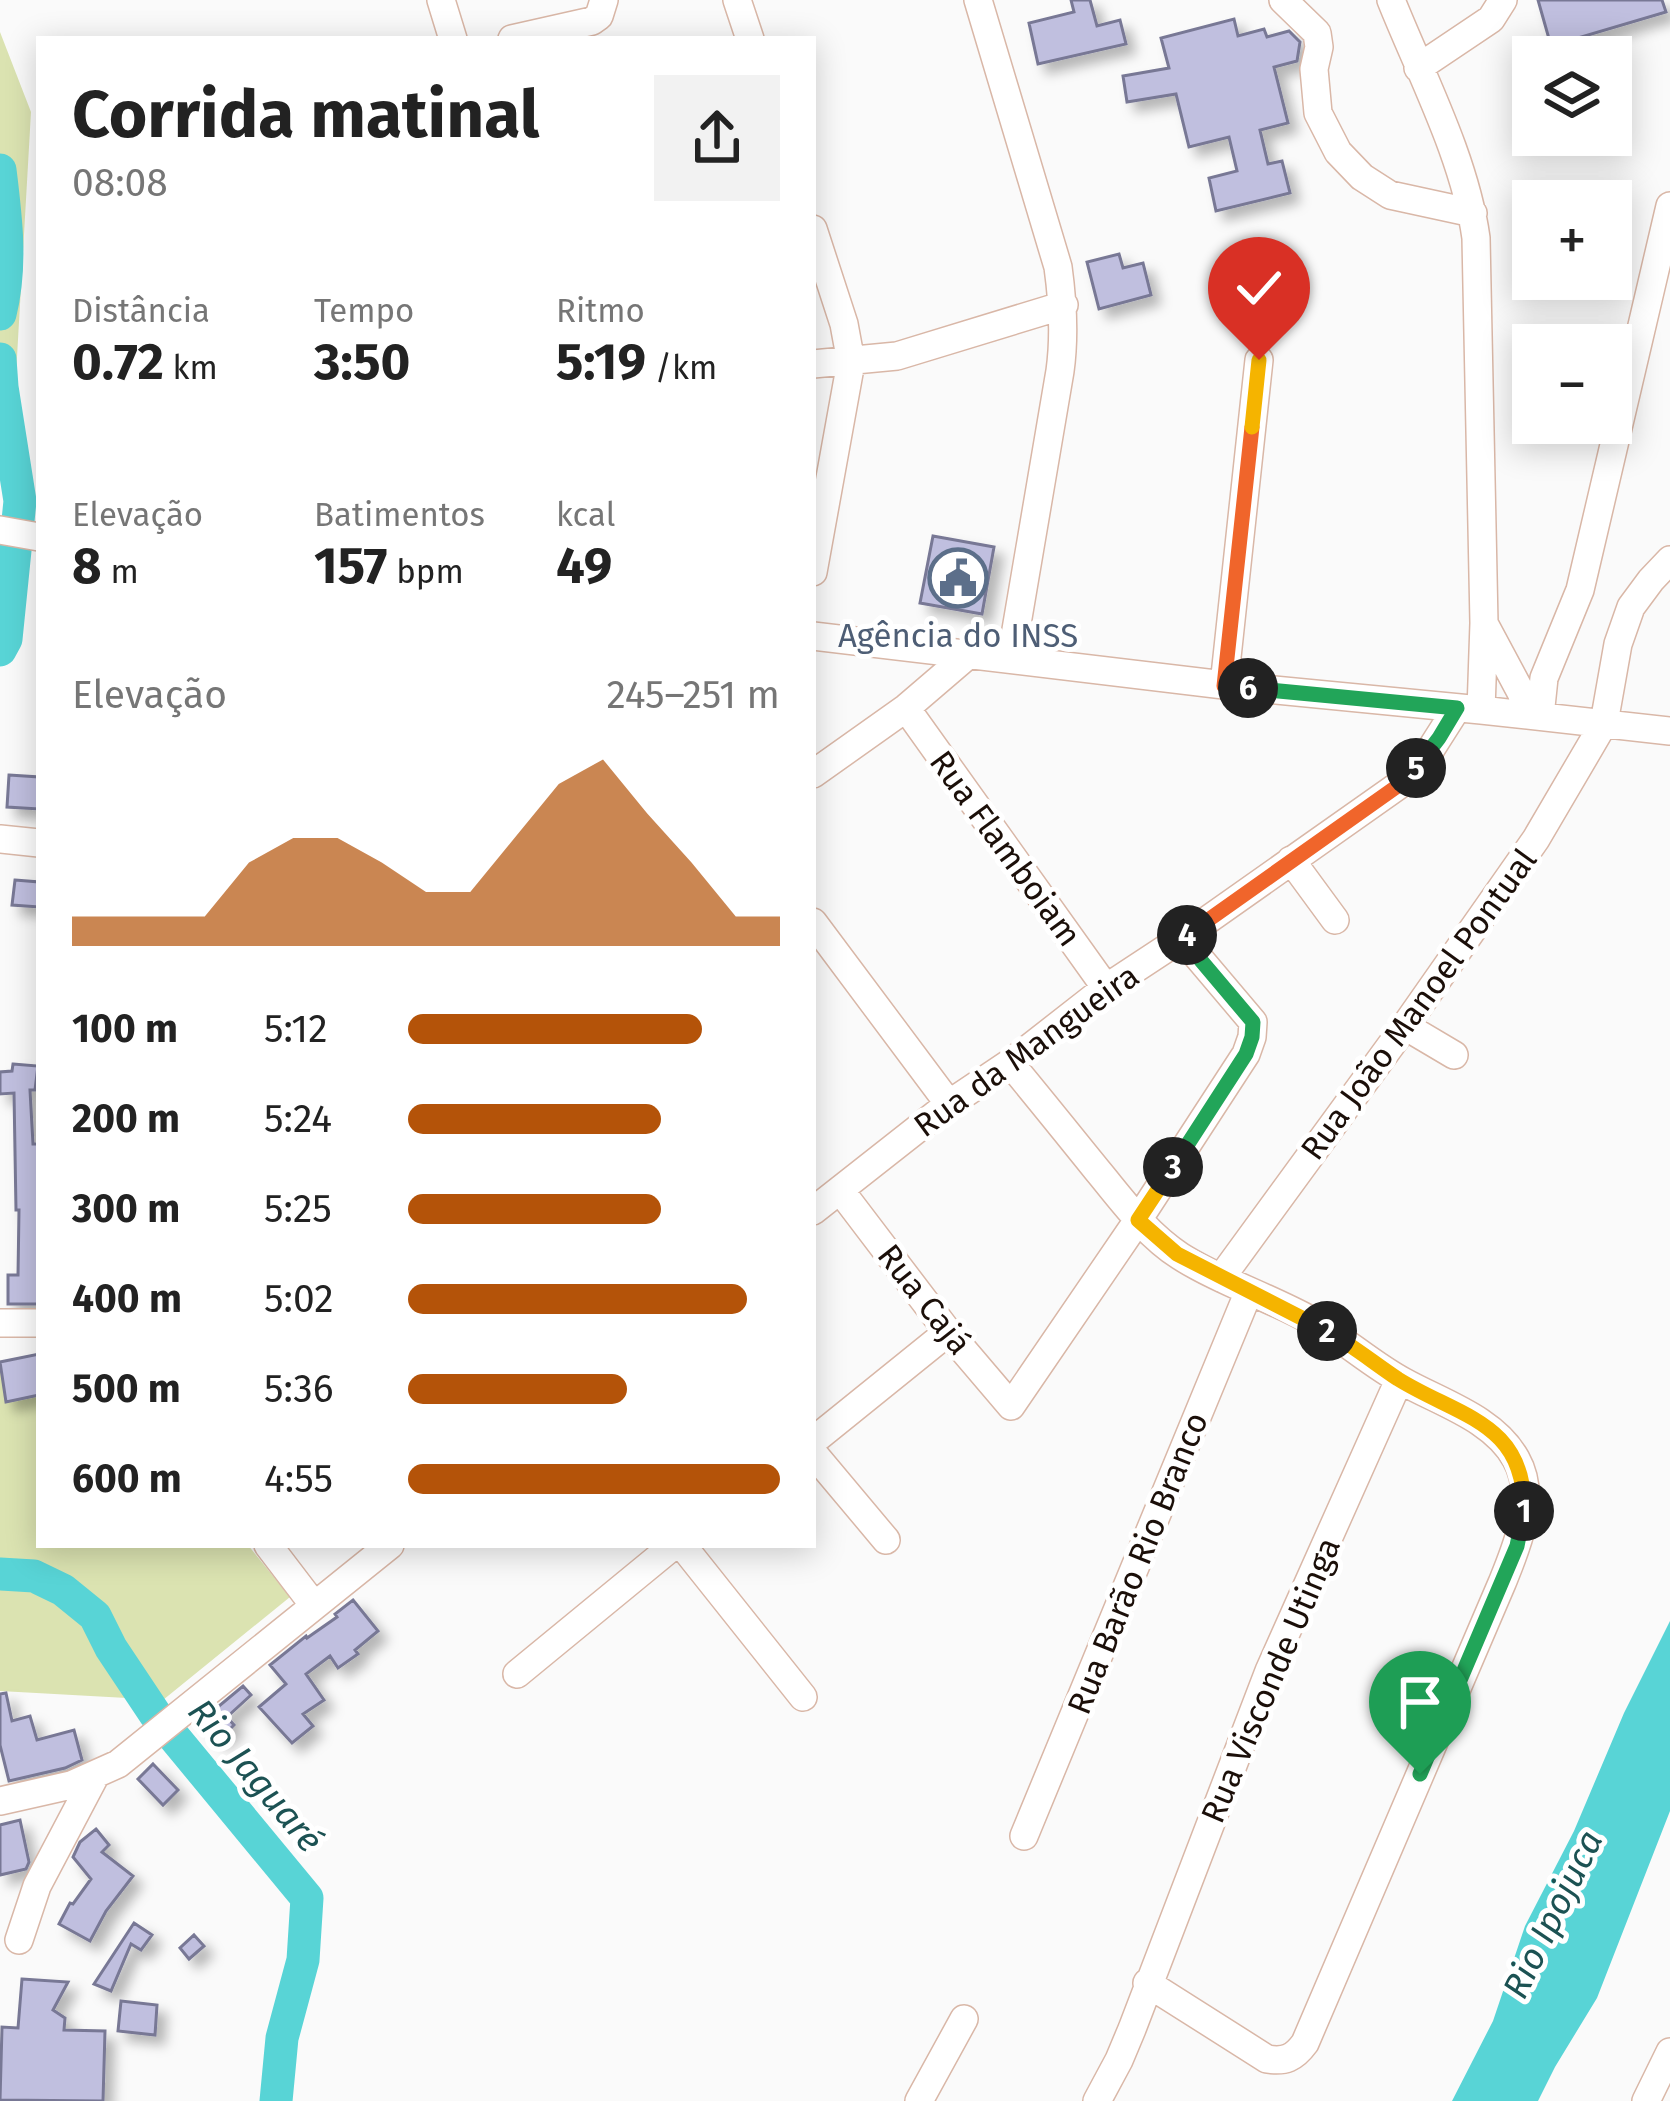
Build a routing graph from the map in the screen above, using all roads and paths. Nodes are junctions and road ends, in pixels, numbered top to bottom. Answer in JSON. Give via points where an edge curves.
{"nodes":[{"id":1,"x":441,"y":0,"type":"edge"},
{"id":2,"x":604,"y":0,"type":"edge"},
{"id":3,"x":737,"y":0,"type":"edge"},
{"id":4,"x":978,"y":0,"type":"edge"},
{"id":5,"x":1283,"y":0,"type":"edge"},
{"id":6,"x":1391,"y":0,"type":"edge"},
{"id":7,"x":1502,"y":0,"type":"edge"},
{"id":8,"x":452,"y":36,"type":"edge"},
{"id":9,"x":525,"y":36,"type":"edge"},
{"id":10,"x":749,"y":36,"type":"edge"},
{"id":11,"x":1418,"y":68,"type":"junction"},
{"id":12,"x":1670,"y":206,"type":"edge"},
{"id":13,"x":1472,"y":213,"type":"junction"},
{"id":14,"x":816,"y":238,"type":"edge"},
{"id":15,"x":1064,"y":305,"type":"junction"},
{"id":16,"x":1259,"y":360,"type":"dead end"},
{"id":17,"x":850,"y":362,"type":"junction"},
{"id":18,"x":816,"y":364,"type":"edge"},
{"id":19,"x":2,"y":530,"type":"edge"},
{"id":20,"x":36,"y":536,"type":"edge"},
{"id":21,"x":816,"y":555,"type":"edge"},
{"id":22,"x":1670,"y":560,"type":"edge"},
{"id":23,"x":1484,"y":623,"type":"junction"},
{"id":24,"x":816,"y":636,"type":"edge"},
{"id":25,"x":969,"y":654,"type":"junction"},
{"id":26,"x":1010,"y":659,"type":"junction"},
{"id":27,"x":1224,"y":686,"type":"junction"},
{"id":28,"x":906,"y":708,"type":"junction"},
{"id":29,"x":1469,"y":709,"type":"junction"},
{"id":30,"x":1537,"y":716,"type":"junction"},
{"id":31,"x":1604,"y":723,"type":"junction"},
{"id":32,"x":1670,"y":731,"type":"edge"},
{"id":33,"x":816,"y":772,"type":"edge"},
{"id":34,"x":0,"y":839,"type":"edge"},
{"id":35,"x":36,"y":842,"type":"edge"},
{"id":36,"x":1291,"y":860,"type":"junction"},
{"id":37,"x":1335,"y":920,"type":"dead end"},
{"id":38,"x":816,"y":926,"type":"edge"},
{"id":39,"x":1182,"y":938,"type":"junction"},
{"id":40,"x":1106,"y":988,"type":"junction"},
{"id":41,"x":1405,"y":1026,"type":"junction"},
{"id":42,"x":1454,"y":1054,"type":"dead end"},
{"id":43,"x":1010,"y":1063,"type":"junction"},
{"id":44,"x":949,"y":1104,"type":"junction"},
{"id":45,"x":840,"y":1190,"type":"junction"},
{"id":46,"x":816,"y":1208,"type":"edge"},
{"id":47,"x":1138,"y":1220,"type":"junction"},
{"id":48,"x":1221,"y":1277,"type":"junction"},
{"id":49,"x":1249,"y":1291,"type":"junction"},
{"id":50,"x":0,"y":1323,"type":"edge"},
{"id":51,"x":36,"y":1323,"type":"edge"},
{"id":52,"x":948,"y":1332,"type":"junction"},
{"id":53,"x":1399,"y":1379,"type":"junction"},
{"id":54,"x":816,"y":1440,"type":"edge"},
{"id":55,"x":816,"y":1457,"type":"edge"},
{"id":56,"x":886,"y":1540,"type":"dead end"},
{"id":57,"x":270,"y":1548,"type":"edge"},
{"id":58,"x":386,"y":1548,"type":"edge"},
{"id":59,"x":674,"y":1548,"type":"edge"},
{"id":60,"x":680,"y":1548,"type":"edge"},
{"id":61,"x":313,"y":1604,"type":"junction"},
{"id":62,"x":517,"y":1673,"type":"dead end"},
{"id":63,"x":803,"y":1697,"type":"dead end"},
{"id":64,"x":95,"y":1776,"type":"junction"},
{"id":65,"x":0,"y":1801,"type":"edge"},
{"id":66,"x":1024,"y":1836,"type":"dead end"},
{"id":67,"x":19,"y":1940,"type":"dead end"},
{"id":68,"x":1148,"y":1983,"type":"junction"},
{"id":69,"x":964,"y":2019,"type":"dead end"},
{"id":70,"x":1670,"y":2052,"type":"edge"},
{"id":71,"x":919,"y":2101,"type":"edge"},
{"id":72,"x":1097,"y":2101,"type":"edge"},
{"id":73,"x":1646,"y":2101,"type":"edge"}],
"edges":[{"from":1,"to":8,"type":"street"},
{"from":2,"to":9,"type":"street","via":[[592,21]]},
{"from":3,"to":10,"type":"street"},
{"from":4,"to":15,"type":"street"},
{"from":5,"to":13,"type":"street","via":[[1317,33],[1318,113],[1337,152],[1390,195]]},
{"from":6,"to":11,"type":"street"},
{"from":7,"to":11,"type":"street","via":[[1491,20]]},
{"from":11,"to":13,"type":"street"},
{"from":12,"to":30,"type":"street","via":[[1580,590]]},
{"from":13,"to":23,"type":"street"},
{"from":14,"to":17,"type":"street"},
{"from":15,"to":17,"type":"street","via":[[897,356]]},
{"from":15,"to":26,"type":"street"},
{"from":16,"to":27,"type":"street"},
{"from":17,"to":18,"type":"street"},
{"from":17,"to":21,"type":"street"},
{"from":19,"to":20,"type":"street"},
{"from":22,"to":31,"type":"street","name":"Rua João Manoel Pontual","via":[[1624,623]]},
{"from":23,"to":29,"type":"street"},
{"from":23,"to":30,"type":"street"},
{"from":24,"to":25,"type":"street"},
{"from":25,"to":26,"type":"street"},
{"from":25,"to":28,"type":"street"},
{"from":26,"to":27,"type":"street"},
{"from":27,"to":29,"type":"street"},
{"from":28,"to":33,"type":"street"},
{"from":28,"to":40,"type":"street","name":"Rua Flamboiam"},
{"from":29,"to":30,"type":"street"},
{"from":29,"to":36,"type":"street","name":"Rua da Mangueira","via":[[1399,785]]},
{"from":30,"to":31,"type":"street"},
{"from":31,"to":32,"type":"street"},
{"from":31,"to":41,"type":"street","name":"Rua João Manoel Pontual","via":[[1536,839]]},
{"from":34,"to":35,"type":"street"},
{"from":36,"to":37,"type":"street"},
{"from":36,"to":39,"type":"street","name":"Rua da Mangueira"},
{"from":38,"to":44,"type":"street"},
{"from":39,"to":40,"type":"street","name":"Rua da Mangueira"},
{"from":39,"to":47,"type":"street","via":[[1253,1022],[1252,1037]]},
{"from":40,"to":43,"type":"street","name":"Rua da Mangueira"},
{"from":41,"to":42,"type":"street"},
{"from":41,"to":48,"type":"street","name":"Rua João Manoel Pontual"},
{"from":43,"to":44,"type":"street","name":"Rua da Mangueira"},
{"from":43,"to":47,"type":"street"},
{"from":44,"to":45,"type":"street","name":"Rua da Mangueira"},
{"from":45,"to":46,"type":"street","name":"Rua da Mangueira"},
{"from":45,"to":52,"type":"street","name":"Rua Cajá"},
{"from":47,"to":48,"type":"street"},
{"from":47,"to":52,"type":"street","name":"Rua Cajá","via":[[1012,1406]]},
{"from":48,"to":49,"type":"street"},
{"from":49,"to":53,"type":"street","via":[[1328,1330]]},
{"from":49,"to":66,"type":"street","name":"Rua Barão Rio Branco"},
{"from":50,"to":51,"type":"street"},
{"from":52,"to":54,"type":"street"},
{"from":53,"to":68,"type":"street","name":"Rua Visconde Utinga","via":[[1269,1671]]},
{"from":53,"to":68,"type":"street","via":[[1475,1419],[1518,1462],[1525,1487],[1517,1546],[1305,2043],[1289,2059],[1267,2059]]},
{"from":55,"to":56,"type":"street"},
{"from":57,"to":61,"type":"street"},
{"from":58,"to":61,"type":"street"},
{"from":59,"to":62,"type":"street"},
{"from":60,"to":63,"type":"street"},
{"from":61,"to":64,"type":"street"},
{"from":64,"to":65,"type":"street"},
{"from":64,"to":67,"type":"street","via":[[37,1886]]},
{"from":68,"to":72,"type":"street","name":"Rua Visconde Utinga"},
{"from":69,"to":71,"type":"street"},
{"from":70,"to":73,"type":"street"}]}
